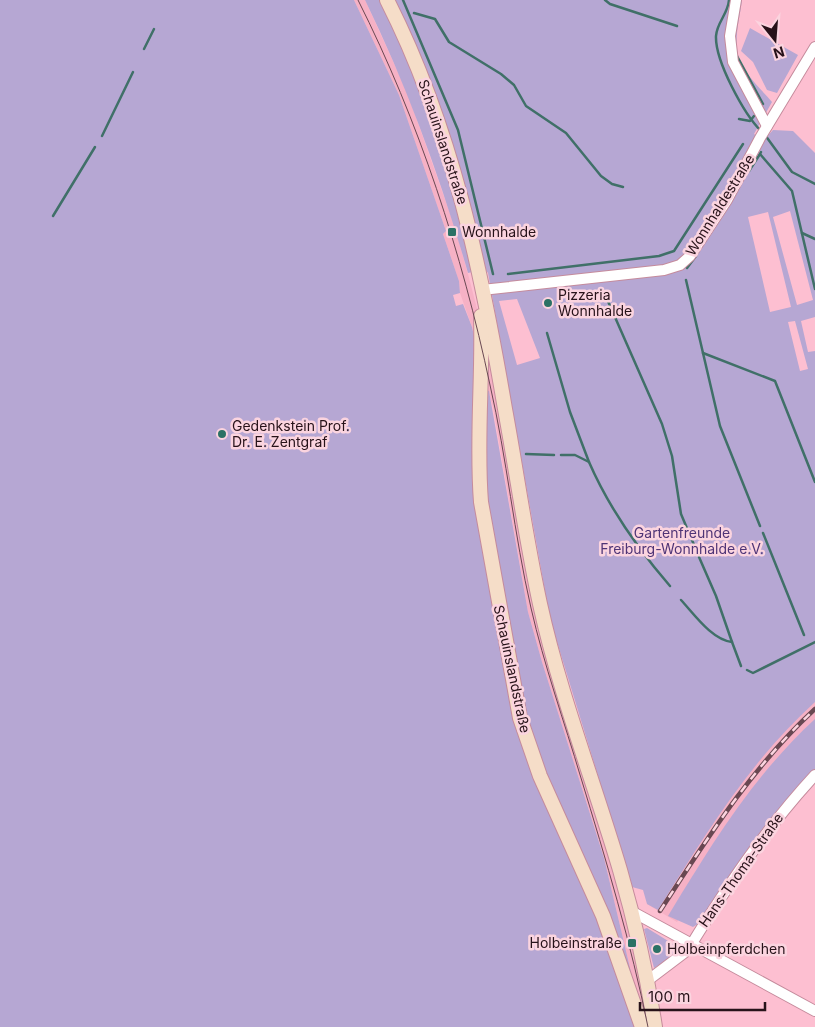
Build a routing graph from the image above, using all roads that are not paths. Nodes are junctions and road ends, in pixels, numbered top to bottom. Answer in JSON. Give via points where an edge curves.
{"nodes":[{"id":1,"x":387,"y":0,"type":"edge"},
{"id":2,"x":736,"y":0,"type":"edge"},
{"id":3,"x":815,"y":46,"type":"edge"},
{"id":4,"x":767,"y":127,"type":"junction"},
{"id":5,"x":482,"y":290,"type":"junction"},
{"id":6,"x":482,"y":387,"type":"junction"},
{"id":7,"x":503,"y":394,"type":"junction"},
{"id":8,"x":815,"y":775,"type":"edge"},
{"id":9,"x":632,"y":912,"type":"junction"},
{"id":10,"x":691,"y":945,"type":"junction"},
{"id":11,"x":647,"y":981,"type":"junction"},
{"id":12,"x":815,"y":1011,"type":"edge"},
{"id":13,"x":642,"y":1027,"type":"edge"},
{"id":14,"x":655,"y":1027,"type":"edge"}],
"edges":[{"from":1,"to":5,"type":"main road","name":"Schauinslandstraße","via":[[414,55],[442,127],[465,209]]},
{"from":2,"to":4,"type":"street","via":[[730,36],[733,62]]},
{"from":3,"to":4,"type":"street","name":"Wonnhaldestraße"},
{"from":4,"to":5,"type":"street","name":"Wonnhaldestraße","via":[[727,200],[690,256],[680,265],[664,270]]},
{"from":5,"to":6,"type":"main road","name":"Schauinslandstraße"},
{"from":5,"to":7,"type":"main road","name":"Schauinslandstraße"},
{"from":6,"to":7,"type":"main road","via":[[493,384]]},
{"from":6,"to":13,"type":"main road","name":"Schauinslandstraße","via":[[481,502],[520,718],[540,776],[602,916]]},
{"from":7,"to":9,"type":"main road","name":"Schauinslandstraße","via":[[542,613]]},
{"from":8,"to":10,"type":"street","name":"Hans-Thoma-Straße","via":[[761,838]]},
{"from":9,"to":10,"type":"street"},
{"from":9,"to":11,"type":"main road","name":"Schauinslandstraße"},
{"from":10,"to":11,"type":"street"},
{"from":10,"to":12,"type":"street"},
{"from":11,"to":14,"type":"main road","name":"Schauinslandstraße"}]}
